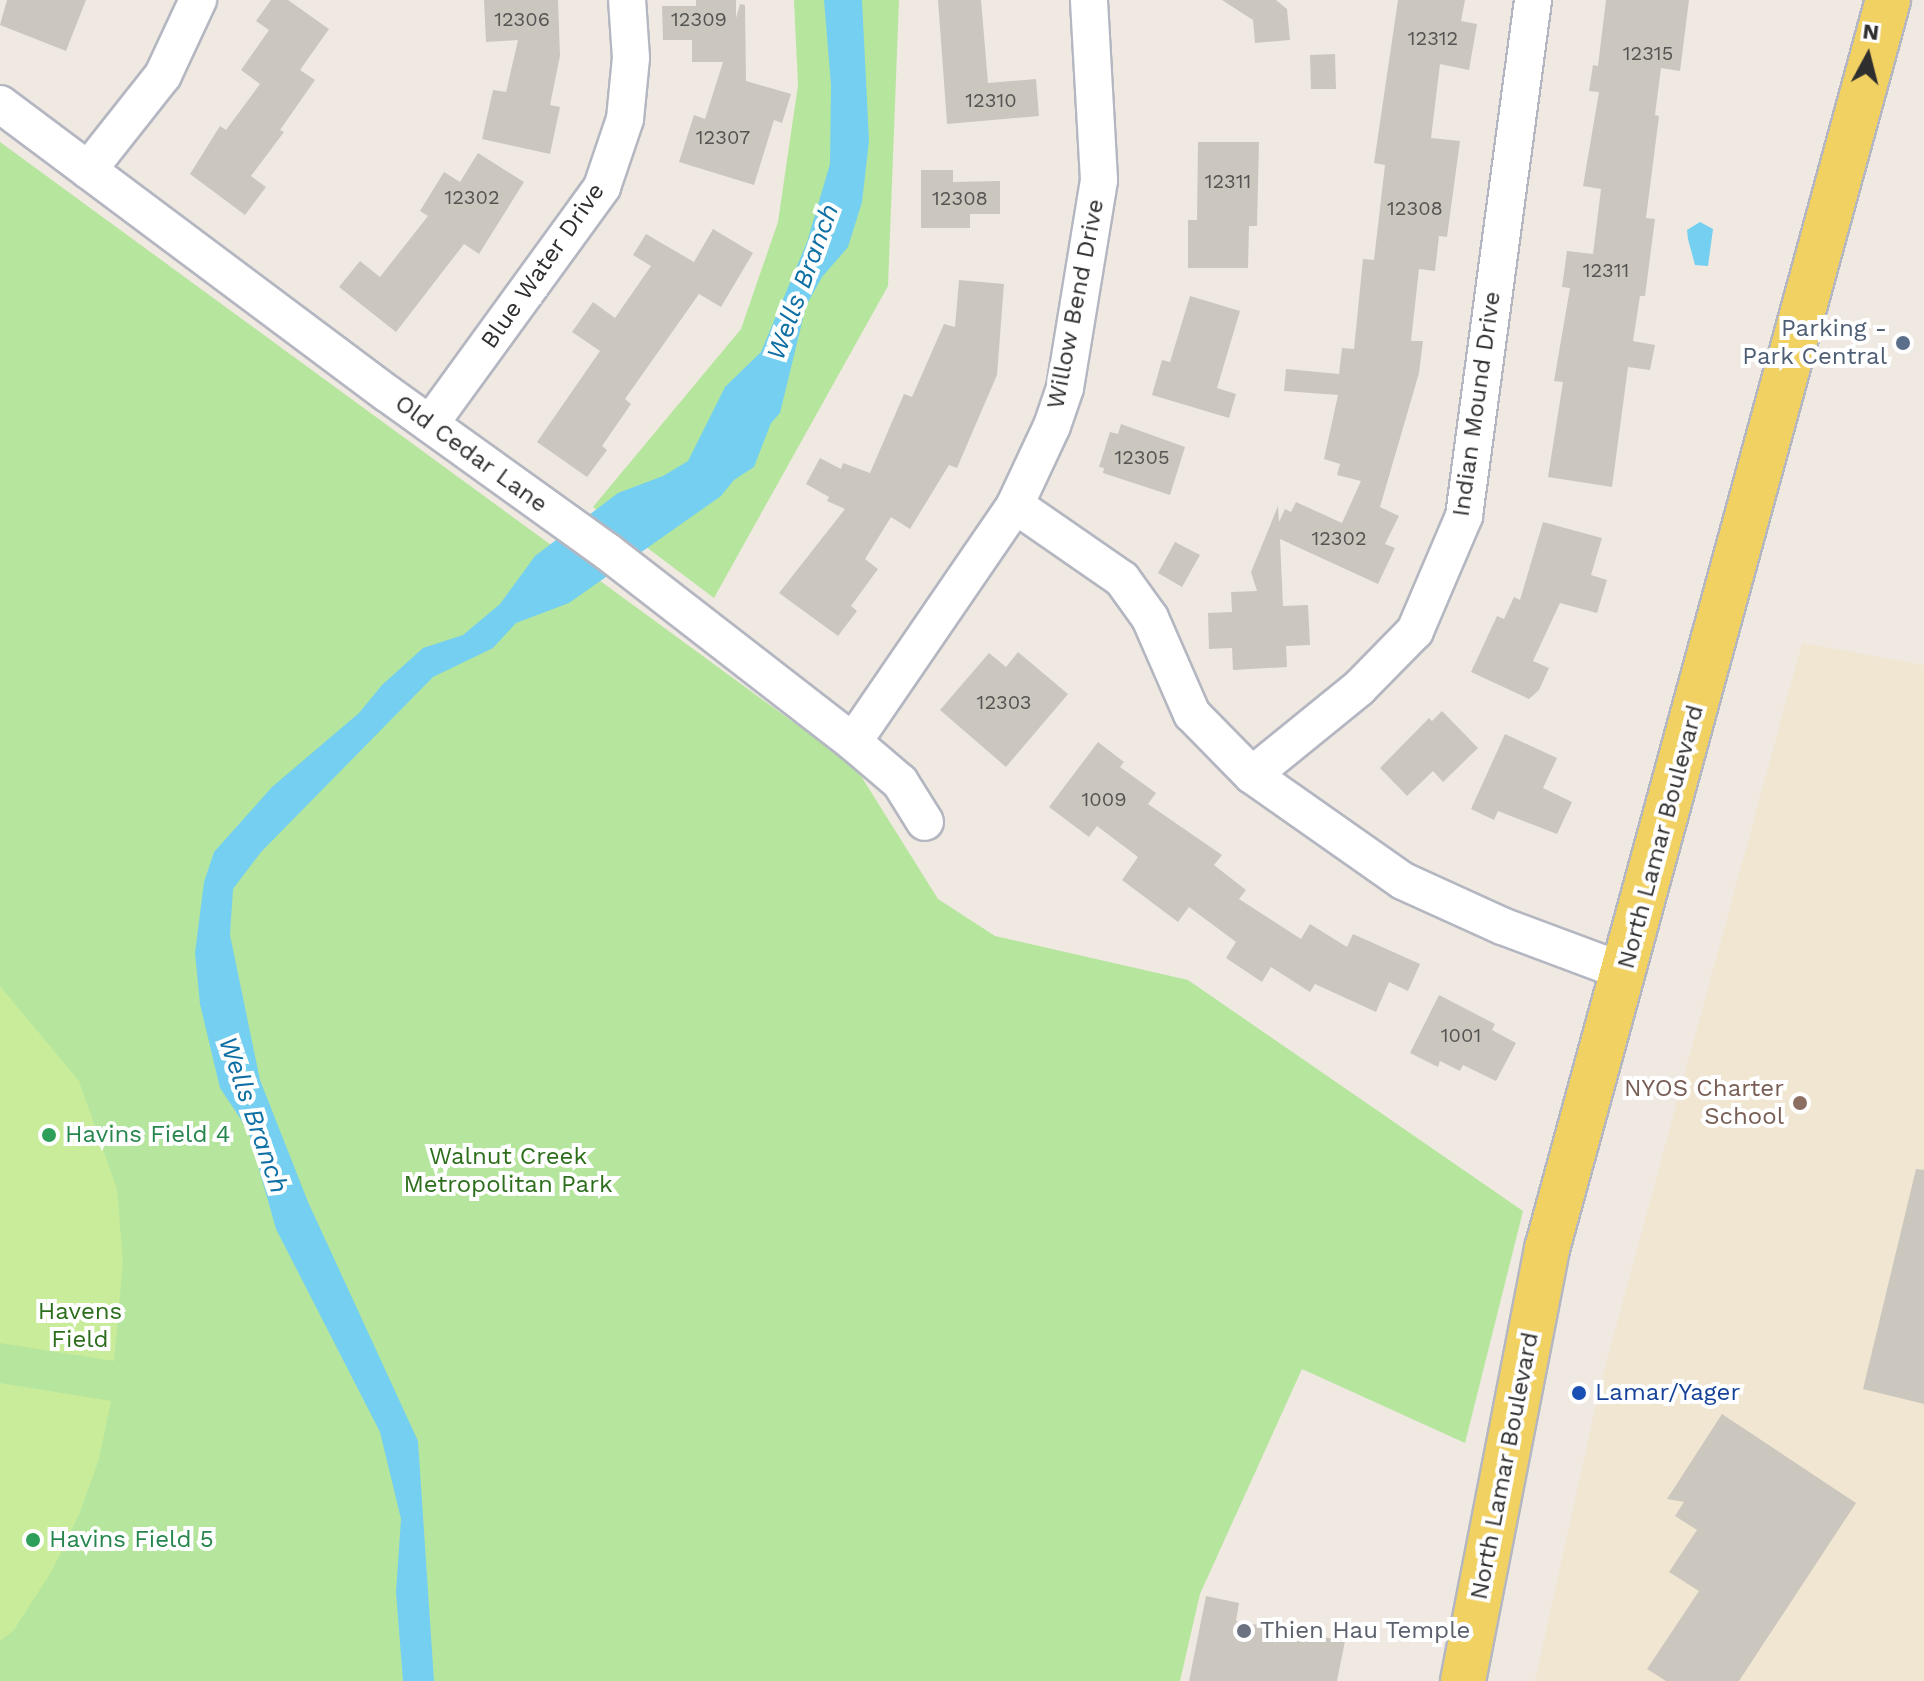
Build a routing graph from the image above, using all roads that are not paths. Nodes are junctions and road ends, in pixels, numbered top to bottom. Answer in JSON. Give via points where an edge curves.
{"nodes":[{"id":1,"x":198,"y":0,"type":"edge"},
{"id":2,"x":627,"y":0,"type":"edge"},
{"id":3,"x":1089,"y":0,"type":"edge"},
{"id":4,"x":1533,"y":0,"type":"edge"},
{"id":5,"x":1888,"y":0,"type":"edge"},
{"id":6,"x":0,"y":104,"type":"edge"},
{"id":7,"x":88,"y":170,"type":"junction"},
{"id":8,"x":430,"y":424,"type":"junction"},
{"id":9,"x":1015,"y":505,"type":"junction"},
{"id":10,"x":853,"y":742,"type":"junction"},
{"id":11,"x":1252,"y":775,"type":"junction"},
{"id":12,"x":925,"y":822,"type":"dead end"},
{"id":13,"x":1625,"y":972,"type":"junction"},
{"id":14,"x":1463,"y":1681,"type":"edge"}],
"edges":[{"from":1,"to":7,"type":"street","via":[[163,75]]},
{"from":2,"to":8,"type":"street","name":"Blue Water Drive","via":[[631,58],[625,119],[602,187]]},
{"from":3,"to":9,"type":"street","name":"Willow Bend Drive","via":[[1099,180],[1065,388]]},
{"from":4,"to":11,"type":"street","name":"Indian Mound Drive","via":[[1464,516],[1415,631],[1359,688]]},
{"from":5,"to":13,"type":"main road","name":"North Lamar Boulevard"},
{"from":6,"to":7,"type":"street","name":"Old Cedar Lane"},
{"from":7,"to":8,"type":"street","name":"Old Cedar Lane"},
{"from":8,"to":10,"type":"street","name":"Old Cedar Lane","via":[[608,552]]},
{"from":9,"to":10,"type":"street","name":"Willow Bend Drive"},
{"from":9,"to":11,"type":"street","via":[[1122,579],[1150,618],[1192,714]]},
{"from":10,"to":12,"type":"street","name":"Old Cedar Lane","via":[[900,782]]},
{"from":11,"to":13,"type":"street","via":[[1403,881],[1502,926]]},
{"from":13,"to":14,"type":"main road","name":"North Lamar Boulevard","via":[[1547,1249]]}]}
